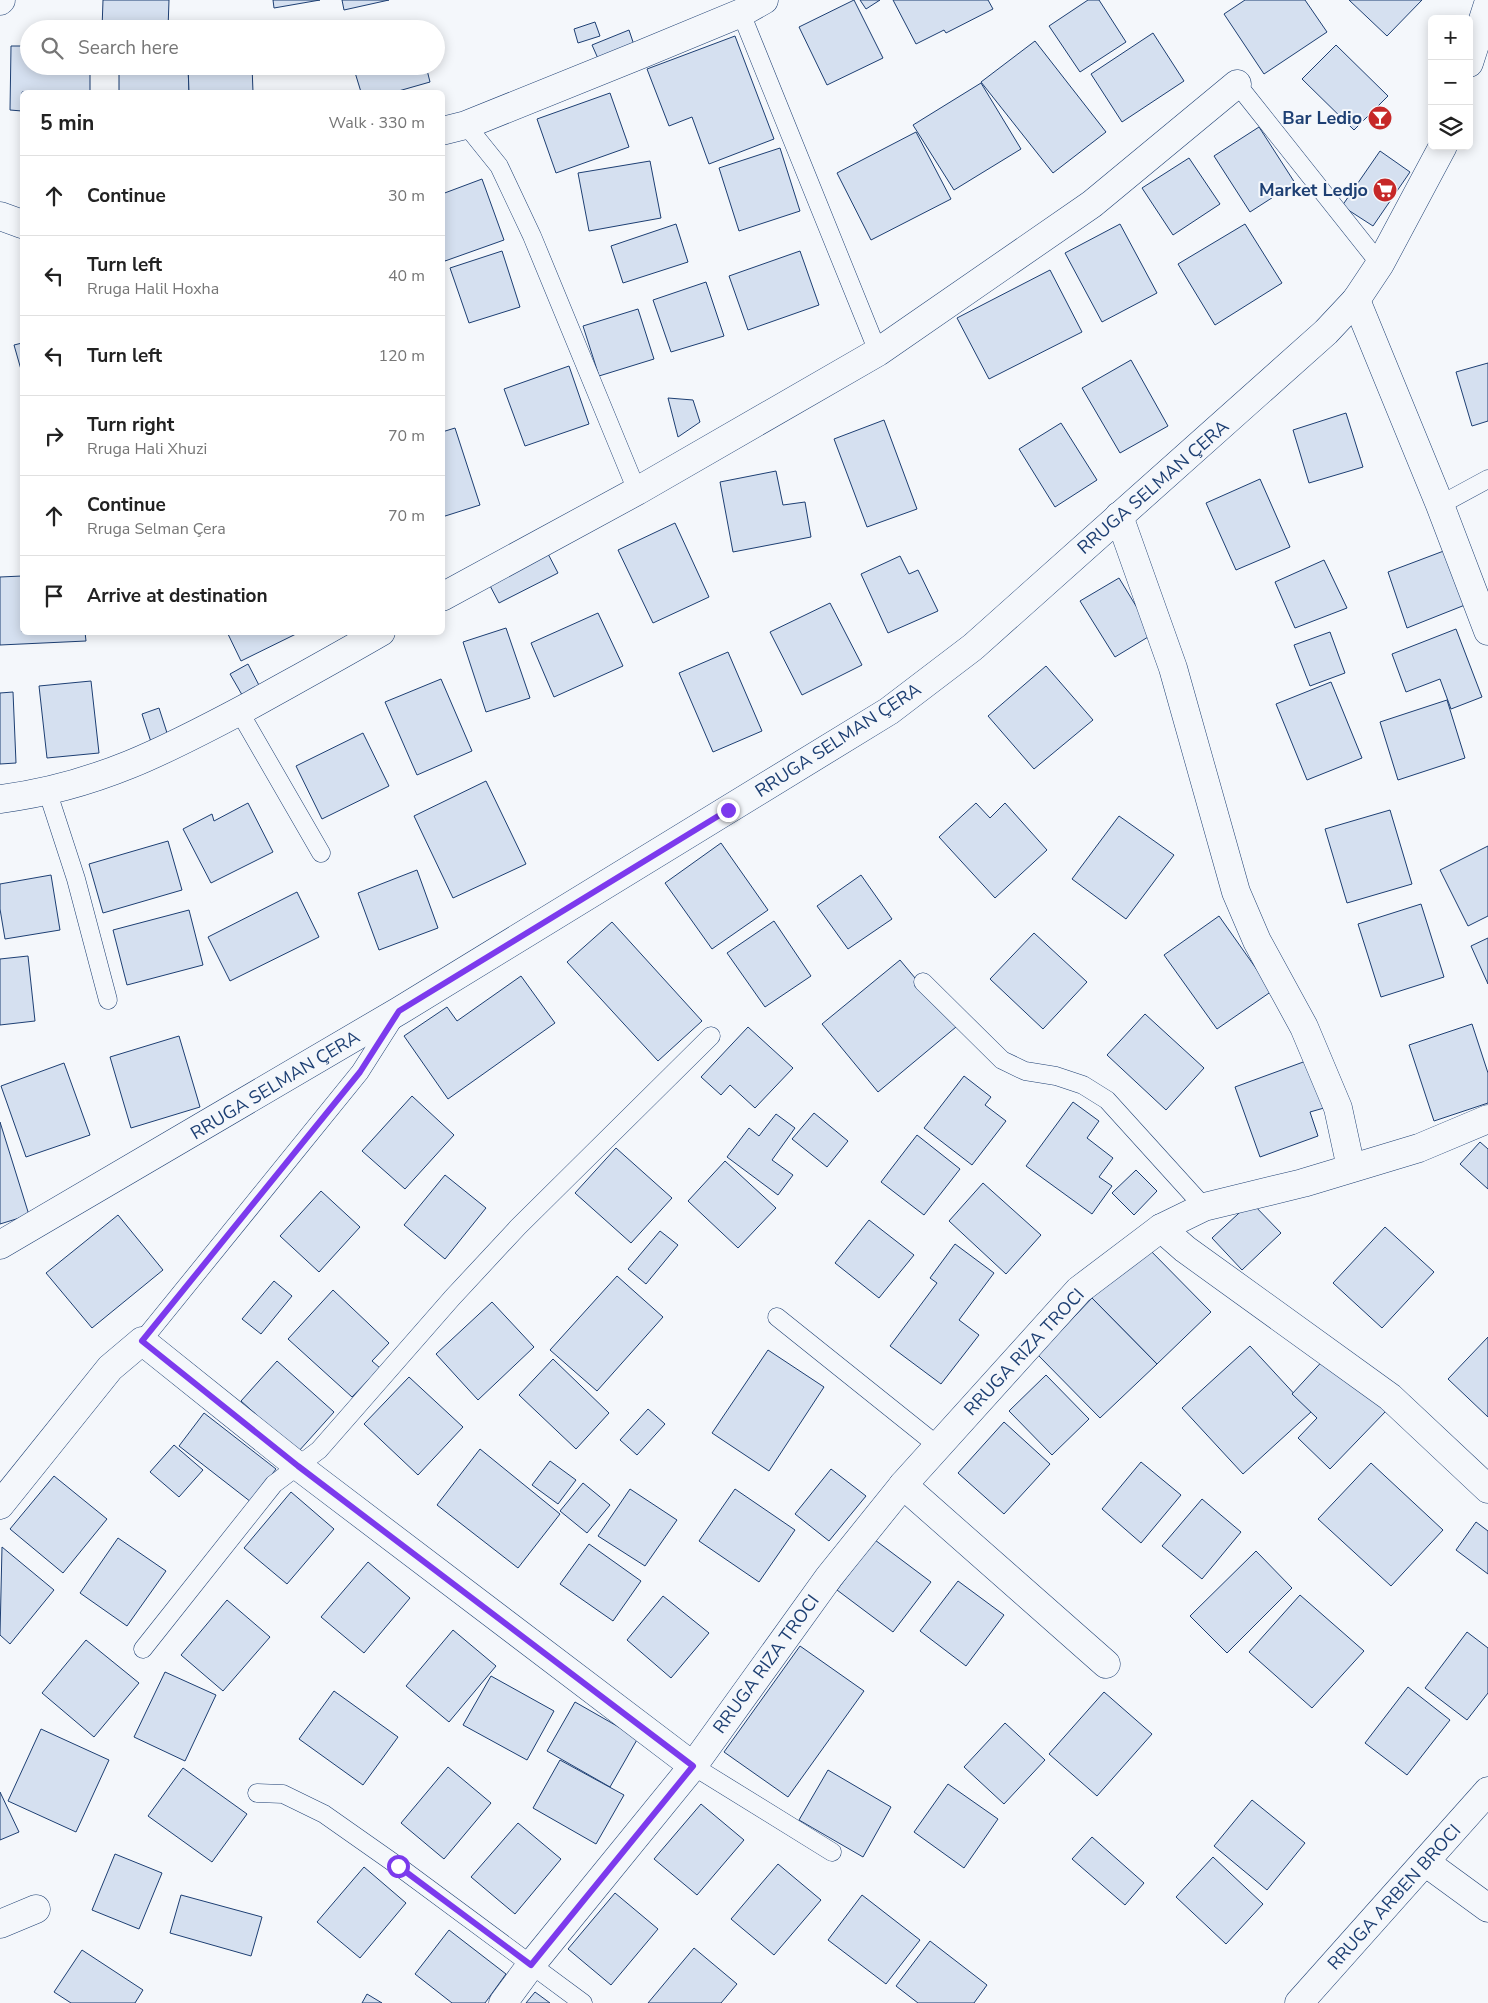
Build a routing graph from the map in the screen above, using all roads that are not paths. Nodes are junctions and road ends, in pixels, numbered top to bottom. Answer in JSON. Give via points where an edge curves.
{"nodes":[{"id":1,"x":1488,"y":4,"type":"edge"},
{"id":2,"x":753,"y":6,"type":"edge"},
{"id":3,"x":1470,"y":60,"type":"edge"},
{"id":4,"x":1238,"y":84,"type":"joint"},
{"id":5,"x":454,"y":128,"type":"edge"},
{"id":6,"x":1441,"y":150,"type":"edge"},
{"id":7,"x":0,"y":216,"type":"edge"},
{"id":8,"x":20,"y":223,"type":"edge"},
{"id":9,"x":1380,"y":264,"type":"junction"},
{"id":10,"x":1356,"y":300,"type":"junction"},
{"id":11,"x":878,"y":352,"type":"junction"},
{"id":12,"x":1488,"y":479,"type":"edge"},
{"id":13,"x":637,"y":491,"type":"junction"},
{"id":14,"x":1440,"y":505,"type":"junction"},
{"id":15,"x":1119,"y":516,"type":"junction"},
{"id":16,"x":445,"y":594,"type":"edge"},
{"id":17,"x":1488,"y":631,"type":"edge"},
{"id":18,"x":376,"y":635,"type":"edge"},
{"id":19,"x":239,"y":711,"type":"junction"},
{"id":20,"x":47,"y":790,"type":"junction"},
{"id":21,"x":0,"y":799,"type":"edge"},
{"id":22,"x":321,"y":853,"type":"dead end"},
{"id":23,"x":923,"y":982,"type":"dead end"},
{"id":24,"x":108,"y":1000,"type":"dead end"},
{"id":25,"x":399,"y":1011,"type":"junction"},
{"id":26,"x":711,"y":1036,"type":"dead end"},
{"id":27,"x":1488,"y":1119,"type":"edge"},
{"id":28,"x":1351,"y":1168,"type":"junction"},
{"id":29,"x":1204,"y":1207,"type":"junction"},
{"id":30,"x":1161,"y":1228,"type":"junction"},
{"id":31,"x":0,"y":1245,"type":"edge"},
{"id":32,"x":777,"y":1318,"type":"dead end"},
{"id":33,"x":142,"y":1341,"type":"junction"},
{"id":34,"x":938,"y":1446,"type":"junction"},
{"id":35,"x":298,"y":1466,"type":"junction"},
{"id":36,"x":903,"y":1485,"type":"junction"},
{"id":37,"x":1488,"y":1489,"type":"edge"},
{"id":38,"x":0,"y":1505,"type":"edge"},
{"id":39,"x":143,"y":1649,"type":"dead end"},
{"id":40,"x":1106,"y":1664,"type":"dead end"},
{"id":41,"x":693,"y":1766,"type":"junction"},
{"id":42,"x":1488,"y":1791,"type":"edge"},
{"id":43,"x":257,"y":1793,"type":"dead end"},
{"id":44,"x":832,"y":1852,"type":"dead end"},
{"id":45,"x":1425,"y":1862,"type":"junction"},
{"id":46,"x":1488,"y":1908,"type":"edge"},
{"id":47,"x":36,"y":1909,"type":"dead end"},
{"id":48,"x":0,"y":1924,"type":"edge"},
{"id":49,"x":531,"y":1965,"type":"junction"},
{"id":50,"x":503,"y":2003,"type":"edge"},
{"id":51,"x":583,"y":2003,"type":"edge"},
{"id":52,"x":1299,"y":2003,"type":"edge"}],
"edges":[{"from":1,"to":3,"type":"street"},
{"from":2,"to":5,"type":"street"},
{"from":2,"to":11,"type":"lane"},
{"from":4,"to":9,"type":"lane"},
{"from":4,"to":11,"type":"street","via":[[1092,204]]},
{"from":5,"to":13,"type":"lane","via":[[499,166]]},
{"from":6,"to":9,"type":"street","name":"RRUGA SELMAN ÇERA"},
{"from":7,"to":8,"type":"street"},
{"from":9,"to":10,"type":"street","name":"RRUGA SELMAN ÇERA"},
{"from":10,"to":14,"type":"street"},
{"from":10,"to":15,"type":"street","name":"RRUGA SELMAN ÇERA","via":[[1294,363]]},
{"from":11,"to":13,"type":"street"},
{"from":12,"to":14,"type":"lane"},
{"from":13,"to":16,"type":"street"},
{"from":14,"to":17,"type":"street"},
{"from":15,"to":25,"type":"street","name":"RRUGA SELMAN ÇERA","via":[[973,647],[889,711]]},
{"from":15,"to":28,"type":"street","via":[[1172,668],[1236,892],[1257,941],[1304,1027],[1338,1108]]},
{"from":18,"to":19,"type":"street"},
{"from":19,"to":20,"type":"street","via":[[172,748],[110,773]]},
{"from":19,"to":22,"type":"lane"},
{"from":20,"to":21,"type":"street"},
{"from":20,"to":24,"type":"lane","via":[[76,879]]},
{"from":23,"to":29,"type":"lane","via":[[1002,1060],[1025,1071],[1083,1084],[1107,1100]]},
{"from":25,"to":31,"type":"street","name":"RRUGA SELMAN ÇERA"},
{"from":25,"to":33,"type":"lane","via":[[360,1072]]},
{"from":26,"to":35,"type":"lane","via":[[518,1227],[319,1450]]},
{"from":27,"to":28,"type":"street","name":"RRUGA RIZA TROCI","via":[[1419,1148]]},
{"from":28,"to":29,"type":"street","name":"RRUGA RIZA TROCI"},
{"from":29,"to":30,"type":"street","name":"RRUGA RIZA TROCI"},
{"from":30,"to":34,"type":"street","name":"RRUGA RIZA TROCI","via":[[1079,1290]]},
{"from":30,"to":37,"type":"street","via":[[1185,1249],[1390,1397]]},
{"from":32,"to":34,"type":"lane"},
{"from":33,"to":35,"type":"street"},
{"from":33,"to":38,"type":"street","via":[[110,1368]]},
{"from":34,"to":36,"type":"street","name":"RRUGA RIZA TROCI"},
{"from":35,"to":39,"type":"lane","via":[[274,1484]]},
{"from":35,"to":41,"type":"street"},
{"from":36,"to":40,"type":"street"},
{"from":36,"to":41,"type":"street","name":"RRUGA RIZA TROCI","via":[[829,1577]]},
{"from":41,"to":44,"type":"lane"},
{"from":41,"to":49,"type":"street","name":"RRUGA RIZA TROCI"},
{"from":42,"to":45,"type":"street","name":"RRUGA ARBEN BROCI"},
{"from":43,"to":49,"type":"lane","via":[[283,1794],[324,1814]]},
{"from":45,"to":46,"type":"street"},
{"from":45,"to":52,"type":"street","name":"RRUGA ARBEN BROCI"},
{"from":47,"to":48,"type":"street"},
{"from":49,"to":50,"type":"street","name":"RRUGA RIZA TROCI"},
{"from":49,"to":51,"type":"lane"}]}
